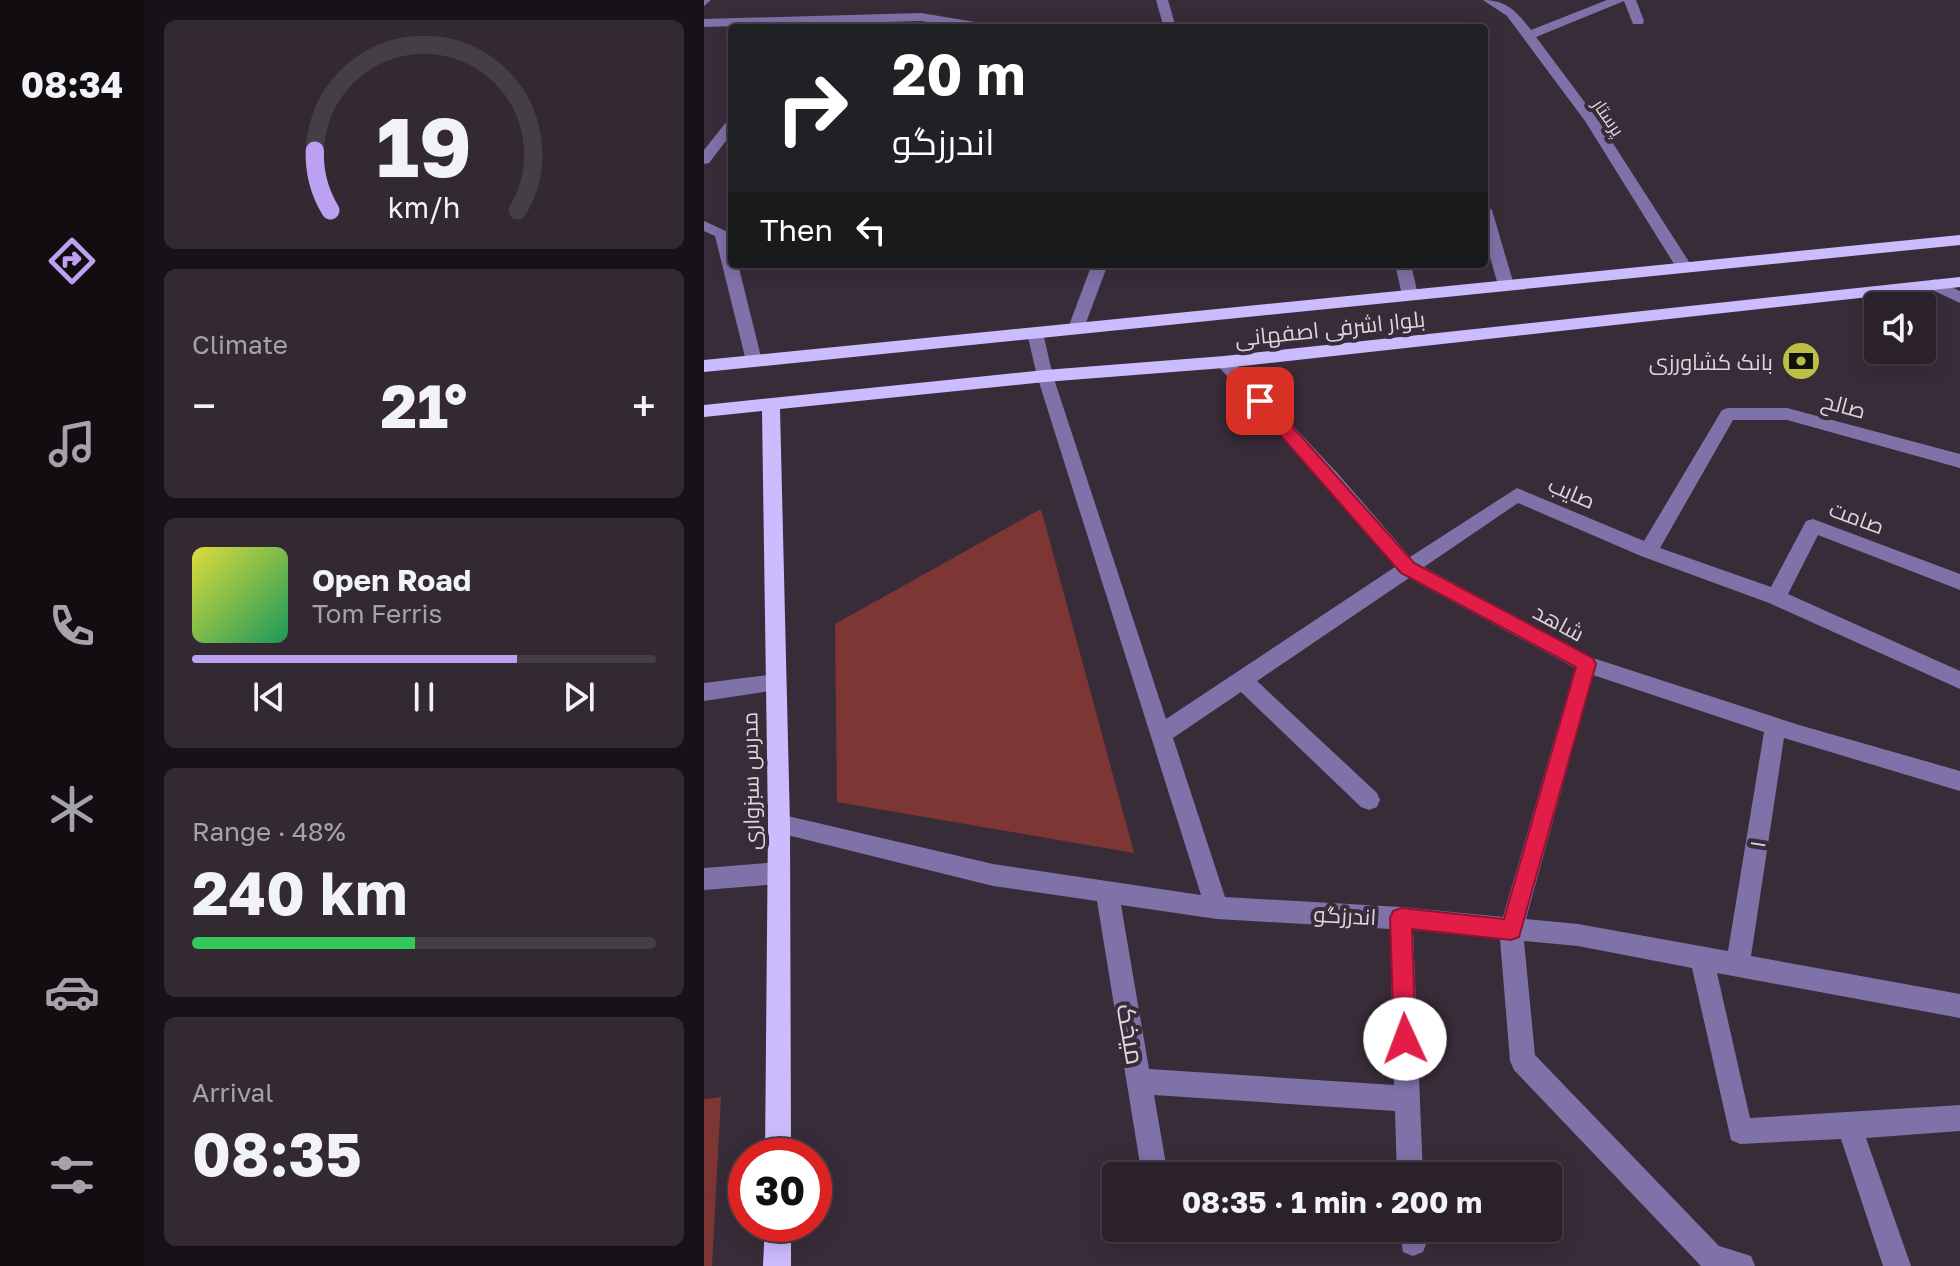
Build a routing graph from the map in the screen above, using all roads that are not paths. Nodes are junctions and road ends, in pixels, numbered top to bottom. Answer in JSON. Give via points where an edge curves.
{"nodes":[{"id":1,"x":933,"y":0,"type":"edge"},
{"id":2,"x":1162,"y":0,"type":"edge"},
{"id":3,"x":1489,"y":0,"type":"edge"},
{"id":4,"x":1618,"y":0,"type":"edge"},
{"id":5,"x":1630,"y":0,"type":"edge"},
{"id":6,"x":921,"y":17,"type":"junction"},
{"id":7,"x":814,"y":19,"type":"edge"},
{"id":8,"x":1638,"y":21,"type":"dead end"},
{"id":9,"x":704,"y":23,"type":"edge"},
{"id":10,"x":962,"y":24,"type":"edge"},
{"id":11,"x":1169,"y":24,"type":"edge"},
{"id":12,"x":1528,"y":36,"type":"junction"},
{"id":13,"x":728,"y":129,"type":"edge"},
{"id":14,"x":704,"y":160,"type":"edge"},
{"id":15,"x":1488,"y":224,"type":"edge"},
{"id":16,"x":704,"y":226,"type":"edge"},
{"id":17,"x":1960,"y":240,"type":"edge"},
{"id":18,"x":728,"y":257,"type":"edge"},
{"id":19,"x":731,"y":268,"type":"edge"},
{"id":20,"x":1098,"y":268,"type":"edge"},
{"id":21,"x":1404,"y":268,"type":"edge"},
{"id":22,"x":1685,"y":268,"type":"junction"},
{"id":23,"x":1960,"y":282,"type":"edge"},
{"id":24,"x":1934,"y":284,"type":"junction"},
{"id":25,"x":1506,"y":285,"type":"junction"},
{"id":26,"x":1410,"y":295,"type":"junction"},
{"id":27,"x":1960,"y":298,"type":"edge"},
{"id":28,"x":1076,"y":328,"type":"junction"},
{"id":29,"x":1035,"y":333,"type":"junction"},
{"id":30,"x":754,"y":361,"type":"junction"},
{"id":31,"x":1224,"y":362,"type":"junction"},
{"id":32,"x":704,"y":366,"type":"edge"},
{"id":33,"x":1045,"y":376,"type":"junction"},
{"id":34,"x":771,"y":405,"type":"junction"},
{"id":35,"x":704,"y":411,"type":"edge"},
{"id":36,"x":1960,"y":461,"type":"edge"},
{"id":37,"x":1648,"y":551,"type":"junction"},
{"id":38,"x":1408,"y":568,"type":"junction"},
{"id":39,"x":1960,"y":582,"type":"edge"},
{"id":40,"x":1776,"y":597,"type":"junction"},
{"id":41,"x":1586,"y":664,"type":"junction"},
{"id":42,"x":1242,"y":680,"type":"junction"},
{"id":43,"x":1960,"y":680,"type":"edge"},
{"id":44,"x":776,"y":683,"type":"junction"},
{"id":45,"x":704,"y":692,"type":"edge"},
{"id":46,"x":1776,"y":724,"type":"junction"},
{"id":47,"x":1161,"y":734,"type":"junction"},
{"id":48,"x":1960,"y":781,"type":"edge"},
{"id":49,"x":1369,"y":800,"type":"dead end"},
{"id":50,"x":779,"y":824,"type":"junction"},
{"id":51,"x":779,"y":873,"type":"junction"},
{"id":52,"x":704,"y":879,"type":"edge"},
{"id":53,"x":1107,"y":892,"type":"junction"},
{"id":54,"x":1217,"y":908,"type":"junction"},
{"id":55,"x":1401,"y":918,"type":"junction"},
{"id":56,"x":1511,"y":930,"type":"junction"},
{"id":57,"x":1702,"y":958,"type":"junction"},
{"id":58,"x":1738,"y":965,"type":"junction"},
{"id":59,"x":1960,"y":1006,"type":"edge"},
{"id":60,"x":1139,"y":1081,"type":"junction"},
{"id":61,"x":1407,"y":1099,"type":"junction"},
{"id":62,"x":1960,"y":1118,"type":"edge"},
{"id":63,"x":1849,"y":1126,"type":"junction"},
{"id":64,"x":778,"y":1138,"type":"edge"},
{"id":65,"x":1153,"y":1162,"type":"edge"},
{"id":66,"x":1409,"y":1162,"type":"edge"},
{"id":67,"x":778,"y":1242,"type":"edge"},
{"id":68,"x":777,"y":1266,"type":"edge"},
{"id":69,"x":1741,"y":1266,"type":"edge"},
{"id":70,"x":1897,"y":1266,"type":"edge"}],
"edges":[{"from":1,"to":6,"type":"street"},
{"from":2,"to":11,"type":"street"},
{"from":3,"to":12,"type":"street","name":"پرستار","via":[[1511,13]]},
{"from":4,"to":12,"type":"street"},
{"from":5,"to":8,"type":"street"},
{"from":6,"to":7,"type":"street"},
{"from":6,"to":10,"type":"street"},
{"from":7,"to":9,"type":"street"},
{"from":12,"to":22,"type":"street","name":"پرستار","via":[[1591,120]]},
{"from":13,"to":14,"type":"street"},
{"from":15,"to":25,"type":"street"},
{"from":16,"to":18,"type":"street","via":[[722,233]]},
{"from":17,"to":22,"type":"main road","name":"بلوار اشرفی اصفهانی"},
{"from":19,"to":30,"type":"street"},
{"from":20,"to":28,"type":"street"},
{"from":21,"to":26,"type":"street"},
{"from":22,"to":25,"type":"main road","name":"بلوار اشرفی اصفهانی"},
{"from":23,"to":24,"type":"main road","name":"بلوار اشرفی اصفهانی"},
{"from":24,"to":27,"type":"street"},
{"from":24,"to":31,"type":"main road","name":"بلوار اشرفی اصفهانی"},
{"from":25,"to":26,"type":"main road","name":"بلوار اشرفی اصفهانی"},
{"from":26,"to":28,"type":"main road","name":"بلوار اشرفی اصفهانی"},
{"from":28,"to":29,"type":"main road","name":"بلوار اشرفی اصفهانی"},
{"from":29,"to":30,"type":"main road","name":"بلوار اشرفی اصفهانی"},
{"from":29,"to":33,"type":"street"},
{"from":30,"to":32,"type":"main road","name":"بلوار اشرفی اصفهانی"},
{"from":31,"to":33,"type":"main road","name":"بلوار اشرفی اصفهانی"},
{"from":31,"to":38,"type":"street","name":"شاهد"},
{"from":33,"to":34,"type":"main road","name":"بلوار اشرفی اصفهانی"},
{"from":33,"to":47,"type":"street"},
{"from":34,"to":35,"type":"main road","name":"بلوار اشرفی اصفهانی"},
{"from":34,"to":44,"type":"main road","name":"مدرس سبزواری"},
{"from":36,"to":37,"type":"street","name":"صالح","via":[[1787,414],[1728,414]]},
{"from":37,"to":38,"type":"street","name":"صایب","via":[[1517,495]]},
{"from":37,"to":40,"type":"street","name":"صایب"},
{"from":38,"to":41,"type":"street","name":"شاهد"},
{"from":38,"to":42,"type":"street","name":"صایب"},
{"from":39,"to":40,"type":"street","name":"صامت","via":[[1813,526]]},
{"from":40,"to":43,"type":"street","name":"صایب"},
{"from":41,"to":46,"type":"street","name":"شاهد"},
{"from":41,"to":56,"type":"street"},
{"from":42,"to":47,"type":"street","name":"صایب"},
{"from":42,"to":49,"type":"street"},
{"from":44,"to":45,"type":"street"},
{"from":44,"to":50,"type":"main road","name":"مدرس سبزواری"},
{"from":46,"to":48,"type":"street","name":"شاهد"},
{"from":46,"to":58,"type":"street","name":"۱"},
{"from":47,"to":54,"type":"street"},
{"from":50,"to":51,"type":"main road","name":"مدرس سبزواری"},
{"from":50,"to":53,"type":"street","name":"اندرزگو","via":[[993,875]]},
{"from":51,"to":52,"type":"street"},
{"from":51,"to":64,"type":"main road","name":"مدرس سبزواری"},
{"from":53,"to":54,"type":"street","name":"اندرزگو"},
{"from":53,"to":60,"type":"street","name":"میخک"},
{"from":54,"to":55,"type":"street","name":"اندرزگو"},
{"from":55,"to":56,"type":"street","name":"اندرزگو"},
{"from":55,"to":61,"type":"street"},
{"from":56,"to":57,"type":"street","name":"اندرزگو","via":[[1578,935]]},
{"from":56,"to":69,"type":"street","via":[[1523,1061],[1711,1257]]},
{"from":57,"to":58,"type":"street","name":"اندرزگو"},
{"from":57,"to":63,"type":"street","via":[[1740,1131]]},
{"from":58,"to":59,"type":"street","name":"اندرزگو"},
{"from":60,"to":61,"type":"street"},
{"from":60,"to":65,"type":"street","name":"میخک"},
{"from":61,"to":66,"type":"street"},
{"from":62,"to":63,"type":"street"},
{"from":63,"to":70,"type":"street"},
{"from":67,"to":68,"type":"main road"}]}
